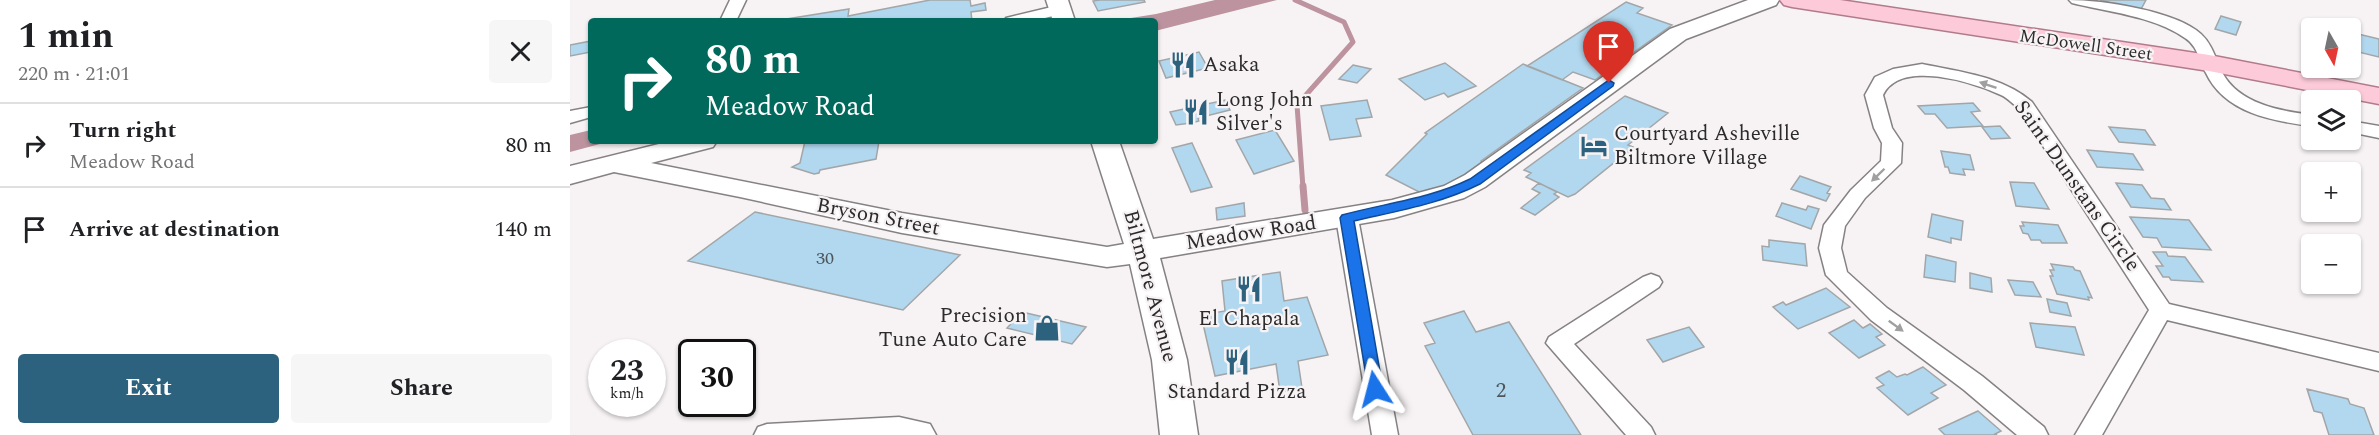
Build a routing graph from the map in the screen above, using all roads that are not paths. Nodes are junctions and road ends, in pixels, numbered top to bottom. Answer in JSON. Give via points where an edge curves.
{"nodes":[{"id":1,"x":738,"y":0,"type":"edge"},
{"id":2,"x":1768,"y":0,"type":"edge"},
{"id":3,"x":1792,"y":0,"type":"edge"},
{"id":4,"x":2077,"y":0,"type":"edge"},
{"id":5,"x":1060,"y":10,"type":"edge"},
{"id":6,"x":729,"y":18,"type":"edge"},
{"id":7,"x":1025,"y":18,"type":"edge"},
{"id":8,"x":2209,"y":63,"type":"junction"},
{"id":9,"x":2379,"y":96,"type":"edge"},
{"id":10,"x":588,"y":113,"type":"edge"},
{"id":11,"x":570,"y":117,"type":"edge"},
{"id":12,"x":2301,"y":119,"type":"edge"},
{"id":13,"x":2361,"y":128,"type":"edge"},
{"id":14,"x":2379,"y":132,"type":"edge"},
{"id":15,"x":691,"y":144,"type":"edge"},
{"id":16,"x":1106,"y":144,"type":"edge"},
{"id":17,"x":614,"y":164,"type":"junction"},
{"id":18,"x":570,"y":175,"type":"edge"},
{"id":19,"x":1347,"y":218,"type":"junction"},
{"id":20,"x":1143,"y":250,"type":"junction"},
{"id":21,"x":1651,"y":282,"type":"dead end"},
{"id":22,"x":2162,"y":310,"type":"junction"},
{"id":23,"x":2379,"y":362,"type":"edge"},
{"id":24,"x":766,"y":435,"type":"edge"},
{"id":25,"x":923,"y":435,"type":"edge"},
{"id":26,"x":1179,"y":435,"type":"edge"},
{"id":27,"x":1385,"y":435,"type":"edge"},
{"id":28,"x":1642,"y":435,"type":"edge"},
{"id":29,"x":2035,"y":435,"type":"edge"},
{"id":30,"x":2088,"y":435,"type":"edge"}],
"edges":[{"from":1,"to":6,"type":"street"},
{"from":2,"to":19,"type":"main road","name":"Meadow Road","via":[[1678,34],[1475,182],[1427,201]]},
{"from":3,"to":8,"type":"main road","name":"McDowell Street"},
{"from":4,"to":8,"type":"street","via":[[2182,29],[2201,43]]},
{"from":5,"to":7,"type":"street"},
{"from":8,"to":9,"type":"main road","name":"McDowell Street"},
{"from":8,"to":12,"type":"street","via":[[2221,84],[2244,103]]},
{"from":10,"to":11,"type":"street"},
{"from":13,"to":14,"type":"street"},
{"from":15,"to":17,"type":"main road"},
{"from":16,"to":20,"type":"main road","name":"Biltmore Avenue"},
{"from":17,"to":18,"type":"main road"},
{"from":17,"to":20,"type":"main road","name":"Bryson Street","via":[[1061,251],[1107,257]]},
{"from":19,"to":20,"type":"main road","name":"Meadow Road"},
{"from":19,"to":27,"type":"street"},
{"from":20,"to":26,"type":"main road","name":"Biltmore Avenue","via":[[1173,369]]},
{"from":21,"to":28,"type":"street","via":[[1558,343]]},
{"from":22,"to":23,"type":"street"},
{"from":22,"to":29,"type":"street","name":"Saint Dunstans Circle","one_way":true,"via":[[2026,106],[2010,92],[1976,80],[1922,69],[1881,81],[1874,95],[1883,128],[1892,143],[1891,163],[1858,194],[1835,225],[1830,248],[1838,275],[1879,314],[1973,383]]},
{"from":22,"to":30,"type":"street"},
{"from":24,"to":25,"type":"street","via":[[899,428]]}]}
